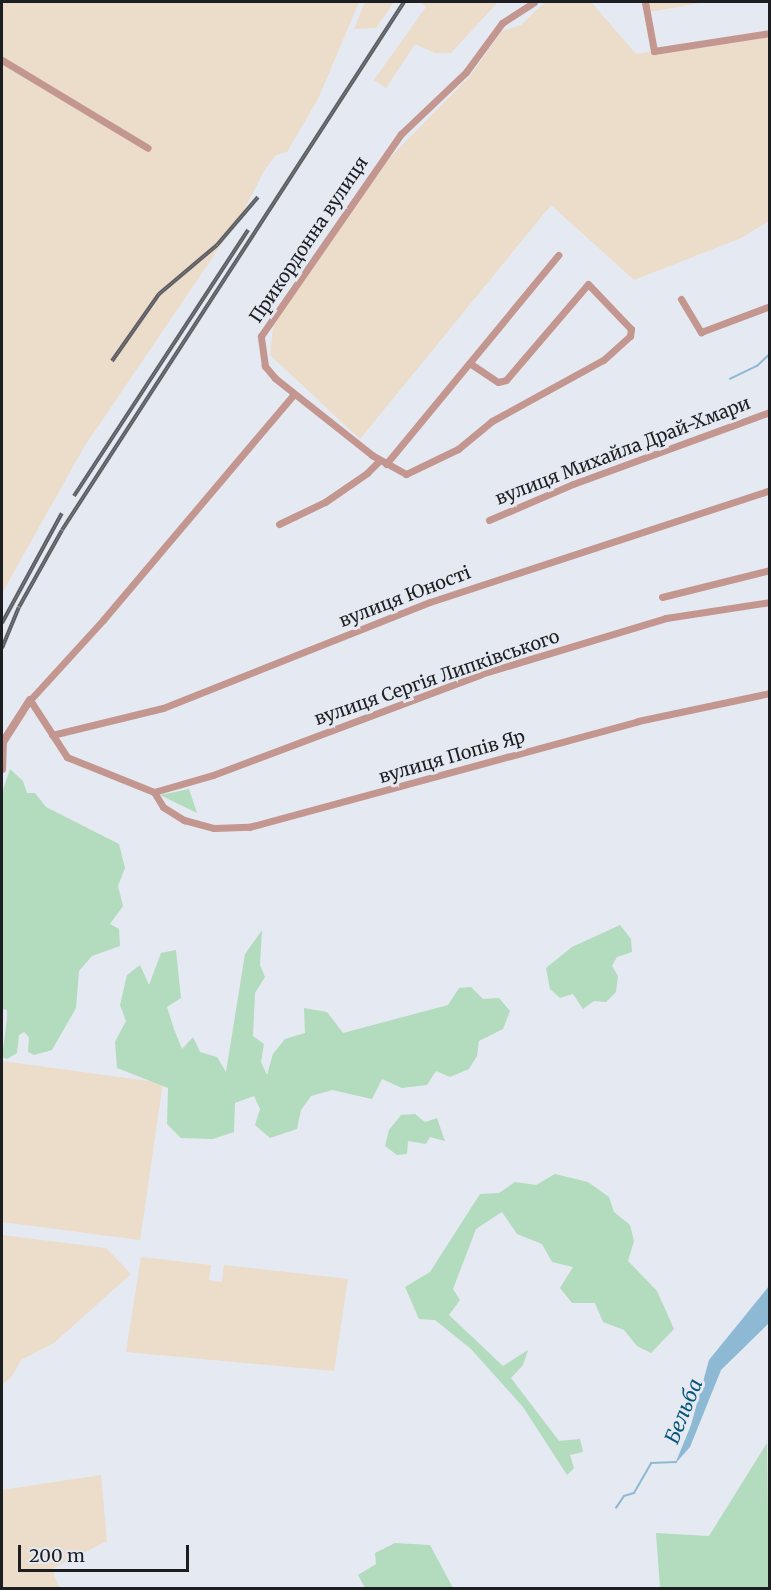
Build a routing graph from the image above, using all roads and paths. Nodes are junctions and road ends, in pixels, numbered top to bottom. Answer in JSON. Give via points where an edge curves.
{"nodes":[{"id":1,"x":534,"y":2,"type":"edge"},
{"id":2,"x":645,"y":2,"type":"edge"},
{"id":3,"x":770,"y":33,"type":"edge"},
{"id":4,"x":2,"y":60,"type":"edge"},
{"id":5,"x":148,"y":148,"type":"dead end"},
{"id":6,"x":558,"y":255,"type":"dead end"},
{"id":7,"x":681,"y":299,"type":"dead end"},
{"id":8,"x":770,"y":306,"type":"edge"},
{"id":9,"x":471,"y":364,"type":"junction"},
{"id":10,"x":294,"y":394,"type":"junction"},
{"id":11,"x":770,"y":412,"type":"edge"},
{"id":12,"x":383,"y":462,"type":"junction"},
{"id":13,"x":770,"y":490,"type":"edge"},
{"id":14,"x":489,"y":520,"type":"dead end"},
{"id":15,"x":279,"y":524,"type":"dead end"},
{"id":16,"x":770,"y":570,"type":"edge"},
{"id":17,"x":662,"y":597,"type":"dead end"},
{"id":18,"x":770,"y":602,"type":"edge"},
{"id":19,"x":770,"y":693,"type":"edge"},
{"id":20,"x":30,"y":700,"type":"junction"},
{"id":21,"x":52,"y":735,"type":"junction"},
{"id":22,"x":2,"y":769,"type":"edge"},
{"id":23,"x":154,"y":792,"type":"junction"}],
"edges":[{"from":1,"to":10,"type":"street","name":"Прикордонна вулиця","via":[[502,23],[466,72],[401,134],[261,336],[265,366]]},
{"from":2,"to":3,"type":"street","via":[[654,51]]},
{"from":4,"to":5,"type":"street"},
{"from":6,"to":9,"type":"street"},
{"from":7,"to":8,"type":"street","via":[[701,332]]},
{"from":9,"to":12,"type":"street"},
{"from":9,"to":12,"type":"street","via":[[498,382],[506,380],[588,284],[631,329],[630,336],[603,360],[492,421],[458,449],[406,474]]},
{"from":10,"to":12,"type":"street","name":"Прикордонна вулиця"},
{"from":10,"to":20,"type":"street","via":[[103,620]]},
{"from":11,"to":14,"type":"street","name":"вулиця Михайла Драй-Хмари","via":[[573,484]]},
{"from":12,"to":15,"type":"street","via":[[325,502]]},
{"from":13,"to":21,"type":"street","name":"вулиця Юності","via":[[430,602],[163,708]]},
{"from":16,"to":17,"type":"street"},
{"from":18,"to":23,"type":"street","name":"вулиця Сергія Липківського","via":[[666,618],[492,670],[213,775]]},
{"from":19,"to":23,"type":"street","name":"вулиця Попів Яр","via":[[638,722],[249,827],[214,828],[184,820],[163,807]]},
{"from":20,"to":21,"type":"street"},
{"from":20,"to":22,"type":"street","via":[[3,742]]},
{"from":21,"to":23,"type":"street","via":[[68,757]]}]}
